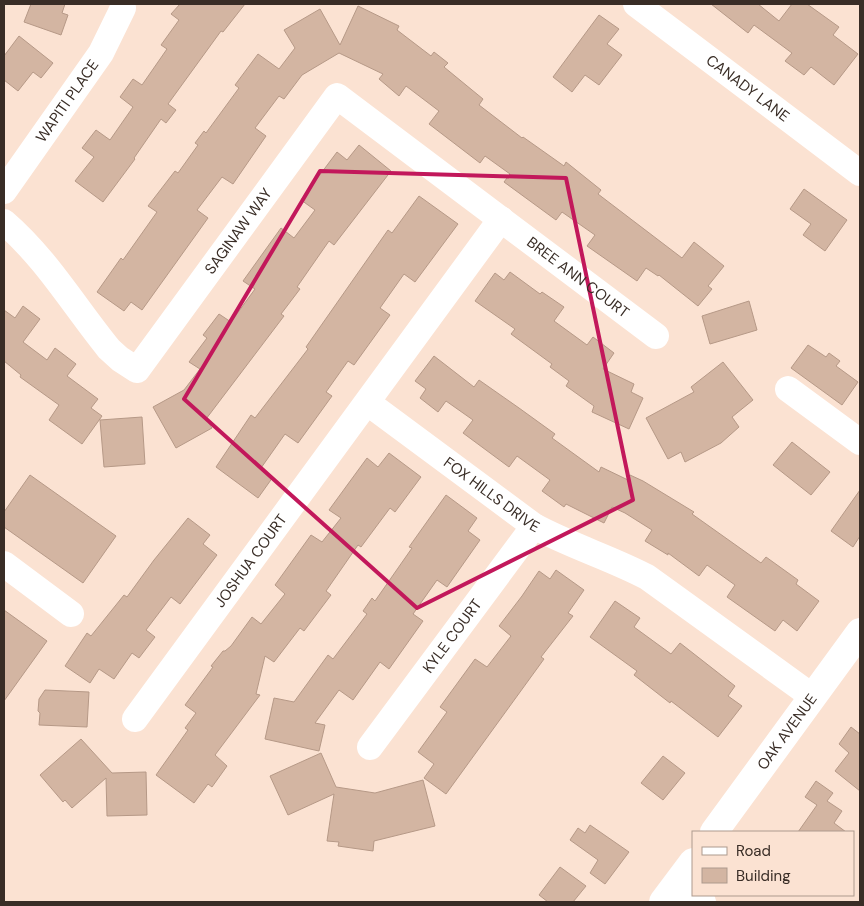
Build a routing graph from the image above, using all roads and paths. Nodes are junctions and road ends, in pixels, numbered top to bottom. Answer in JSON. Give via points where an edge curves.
{"nodes":[{"id":1,"x":636,"y":4,"type":"edge"},
{"id":2,"x":123,"y":8,"type":"dead end"},
{"id":3,"x":860,"y":173,"type":"edge"},
{"id":4,"x":4,"y":191,"type":"edge"},
{"id":5,"x":501,"y":219,"type":"junction"},
{"id":6,"x":4,"y":222,"type":"edge"},
{"id":7,"x":656,"y":336,"type":"dead end"},
{"id":8,"x":788,"y":389,"type":"dead end"},
{"id":9,"x":368,"y":403,"type":"junction"},
{"id":10,"x":860,"y":442,"type":"edge"},
{"id":11,"x":534,"y":526,"type":"junction"},
{"id":12,"x":4,"y":564,"type":"edge"},
{"id":13,"x":71,"y":614,"type":"dead end"},
{"id":14,"x":860,"y":632,"type":"edge"},
{"id":15,"x":813,"y":697,"type":"junction"},
{"id":16,"x":135,"y":719,"type":"dead end"},
{"id":17,"x":370,"y":747,"type":"dead end"},
{"id":18,"x":715,"y":831,"type":"edge"},
{"id":19,"x":678,"y":883,"type":"edge"},
{"id":20,"x":692,"y":894,"type":"edge"}],
"edges":[{"from":1,"to":3,"type":"street","name":"CANADY LANE"},
{"from":2,"to":4,"type":"street","name":"WAPITI PLACE","via":[[101,53]]},
{"from":5,"to":6,"type":"street","name":"SAGINAW WAY","via":[[337,96],[138,370],[109,349],[46,265]]},
{"from":5,"to":7,"type":"street","name":"BREE ANN COURT"},
{"from":5,"to":9,"type":"street"},
{"from":8,"to":10,"type":"street"},
{"from":9,"to":11,"type":"street","name":"FOX HILLS DRIVE"},
{"from":9,"to":16,"type":"street","name":"JOSHUA COURT"},
{"from":11,"to":15,"type":"street","name":"FOX HILLS DRIVE","via":[[631,568]]},
{"from":11,"to":17,"type":"street","name":"KYLE COURT"},
{"from":12,"to":13,"type":"street"},
{"from":14,"to":15,"type":"main road","name":"OAK AVENUE"},
{"from":15,"to":18,"type":"main road","name":"OAK AVENUE"},
{"from":19,"to":20,"type":"street"}]}
